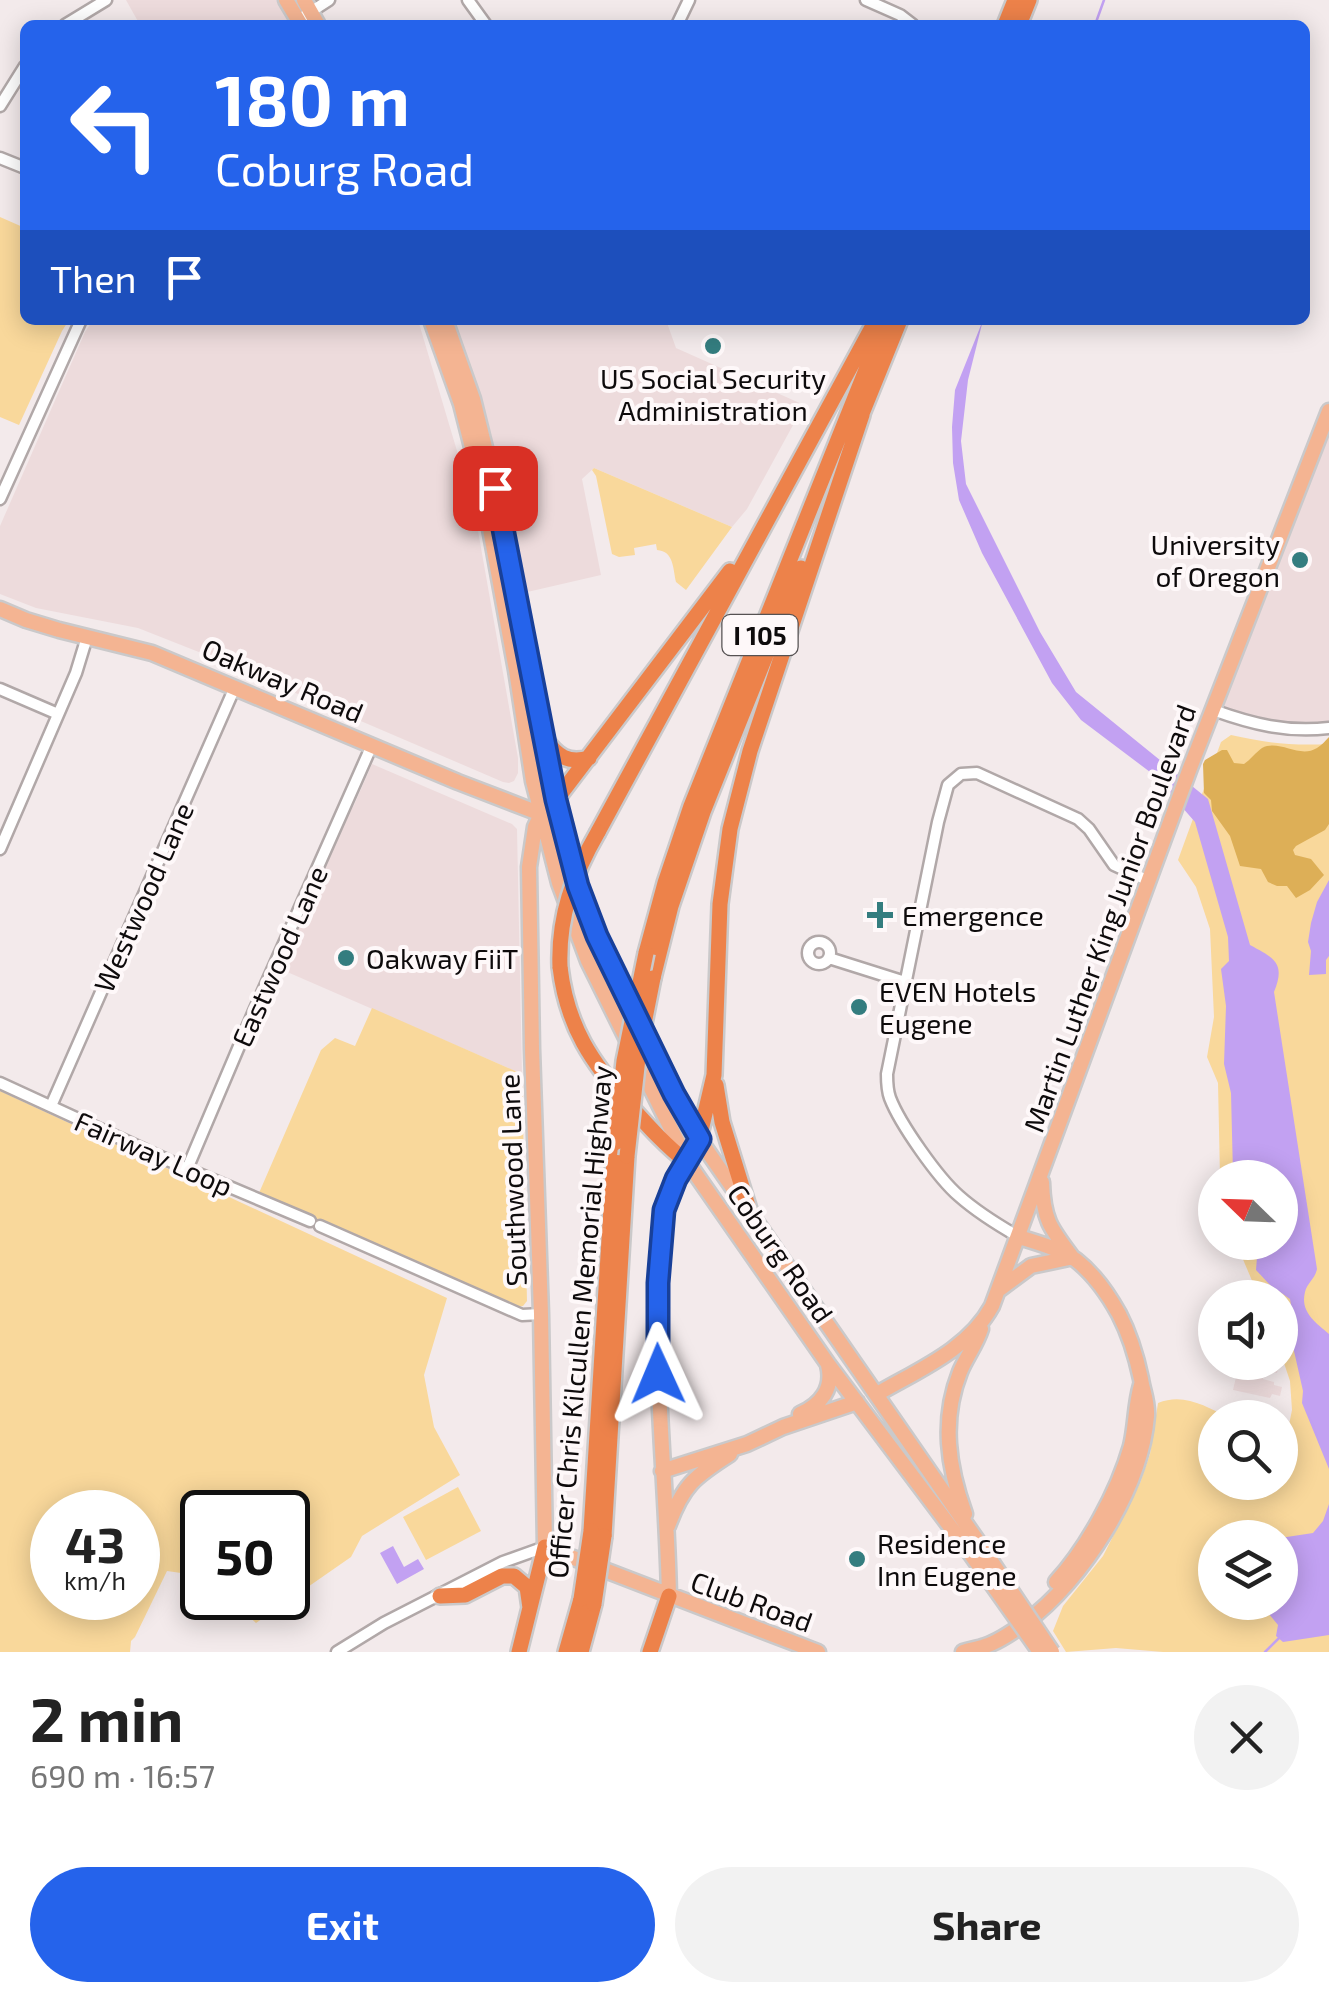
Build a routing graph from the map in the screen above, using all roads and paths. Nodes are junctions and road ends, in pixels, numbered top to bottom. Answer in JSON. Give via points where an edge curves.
{"nodes":[{"id":1,"x":106,"y":0,"type":"edge"},
{"id":2,"x":286,"y":0,"type":"edge"},
{"id":3,"x":329,"y":0,"type":"edge"},
{"id":4,"x":866,"y":0,"type":"edge"},
{"id":5,"x":306,"y":16,"type":"edge"},
{"id":6,"x":80,"y":20,"type":"edge"},
{"id":7,"x":906,"y":20,"type":"edge"},
{"id":8,"x":20,"y":74,"type":"edge"},
{"id":9,"x":0,"y":106,"type":"edge"},
{"id":10,"x":78,"y":325,"type":"edge"},
{"id":11,"x":433,"y":325,"type":"edge"},
{"id":12,"x":447,"y":325,"type":"edge"},
{"id":13,"x":873,"y":325,"type":"edge"},
{"id":14,"x":884,"y":325,"type":"edge"},
{"id":15,"x":898,"y":325,"type":"edge"},
{"id":16,"x":1329,"y":411,"type":"edge"},
{"id":17,"x":862,"y":415,"type":"junction"},
{"id":18,"x":489,"y":490,"type":"junction"},
{"id":19,"x":0,"y":499,"type":"edge"},
{"id":20,"x":760,"y":532,"type":"junction"},
{"id":21,"x":0,"y":609,"type":"edge"},
{"id":22,"x":87,"y":637,"type":"junction"},
{"id":23,"x":234,"y":687,"type":"junction"},
{"id":24,"x":0,"y":689,"type":"edge"},
{"id":25,"x":1213,"y":710,"type":"junction"},
{"id":26,"x":58,"y":714,"type":"junction"},
{"id":27,"x":1329,"y":728,"type":"edge"},
{"id":28,"x":546,"y":739,"type":"junction"},
{"id":29,"x":372,"y":745,"type":"junction"},
{"id":30,"x":589,"y":758,"type":"junction"},
{"id":31,"x":556,"y":800,"type":"junction"},
{"id":32,"x":541,"y":814,"type":"junction"},
{"id":33,"x":0,"y":849,"type":"edge"},
{"id":34,"x":1148,"y":881,"type":"junction"},
{"id":35,"x":829,"y":958,"type":"dead end"},
{"id":36,"x":905,"y":982,"type":"junction"},
{"id":37,"x":0,"y":1083,"type":"edge"},
{"id":38,"x":715,"y":1099,"type":"junction"},
{"id":39,"x":52,"y":1106,"type":"junction"},
{"id":40,"x":700,"y":1139,"type":"junction"},
{"id":41,"x":688,"y":1163,"type":"junction"},
{"id":42,"x":187,"y":1169,"type":"junction"},
{"id":43,"x":1041,"y":1174,"type":"junction"},
{"id":44,"x":751,"y":1216,"type":"junction"},
{"id":45,"x":1019,"y":1237,"type":"junction"},
{"id":46,"x":1072,"y":1258,"type":"junction"},
{"id":47,"x":999,"y":1290,"type":"junction"},
{"id":48,"x":542,"y":1314,"type":"junction"},
{"id":49,"x":982,"y":1323,"type":"junction"},
{"id":50,"x":828,"y":1364,"type":"junction"},
{"id":51,"x":877,"y":1394,"type":"junction"},
{"id":52,"x":857,"y":1402,"type":"junction"},
{"id":53,"x":782,"y":1427,"type":"junction"},
{"id":54,"x":876,"y":1428,"type":"junction"},
{"id":55,"x":747,"y":1444,"type":"junction"},
{"id":56,"x":662,"y":1471,"type":"junction"},
{"id":57,"x":970,"y":1527,"type":"junction"},
{"id":58,"x":666,"y":1532,"type":"junction"},
{"id":59,"x":597,"y":1534,"type":"junction"},
{"id":60,"x":545,"y":1547,"type":"junction"},
{"id":61,"x":976,"y":1550,"type":"junction"},
{"id":62,"x":440,"y":1596,"type":"junction"},
{"id":63,"x":669,"y":1596,"type":"junction"},
{"id":64,"x":588,"y":1602,"type":"junction"},
{"id":65,"x":530,"y":1608,"type":"junction"},
{"id":66,"x":969,"y":1650,"type":"edge"},
{"id":67,"x":337,"y":1652,"type":"edge"},
{"id":68,"x":519,"y":1652,"type":"edge"},
{"id":69,"x":566,"y":1652,"type":"edge"},
{"id":70,"x":580,"y":1652,"type":"edge"},
{"id":71,"x":650,"y":1652,"type":"edge"},
{"id":72,"x":818,"y":1652,"type":"edge"},
{"id":73,"x":1040,"y":1652,"type":"edge"},
{"id":74,"x":1052,"y":1652,"type":"edge"}],
"edges":[{"from":1,"to":6,"type":"street"},
{"from":2,"to":5,"type":"main road"},
{"from":3,"to":5,"type":"street"},
{"from":4,"to":7,"type":"street"},
{"from":8,"to":9,"type":"street"},
{"from":10,"to":19,"type":"street"},
{"from":11,"to":18,"type":"main road","name":"Coburg Road"},
{"from":12,"to":18,"type":"main road","name":"Coburg Road","via":[[473,400]]},
{"from":13,"to":20,"type":"highway"},
{"from":14,"to":59,"type":"highway","name":"Officer Chris Kilcullen Memorial Highway","number":"I 105","bridge":true,"via":[[692,806],[646,953],[614,1143]]},
{"from":15,"to":17,"type":"highway","name":"Officer Chris Kilcullen Memorial Highway","number":"I 105"},
{"from":16,"to":25,"type":"main road","name":"Martin Luther King Junior Boulevard"},
{"from":17,"to":38,"type":"highway","via":[[730,829],[720,904]]},
{"from":17,"to":59,"type":"highway","name":"Officer Chris Kilcullen Memorial Highway","number":"I 105","bridge":true,"via":[[703,812],[653,978],[626,1156]]},
{"from":18,"to":28,"type":"main road","name":"Coburg Road"},
{"from":18,"to":32,"type":"main road","name":"Coburg Road"},
{"from":20,"to":30,"type":"highway"},
{"from":20,"to":41,"type":"highway","bridge":true,"via":[[598,832],[568,894],[561,927],[563,993],[584,1047],[663,1143]]},
{"from":21,"to":22,"type":"main road","name":"Oakway Road"},
{"from":22,"to":23,"type":"main road","name":"Oakway Road","via":[[152,652]]},
{"from":22,"to":26,"type":"street"},
{"from":23,"to":29,"type":"main road","name":"Oakway Road"},
{"from":23,"to":39,"type":"street","name":"Westwood Lane"},
{"from":24,"to":26,"type":"street"},
{"from":25,"to":27,"type":"street","via":[[1281,730]]},
{"from":25,"to":34,"type":"main road","name":"Martin Luther King Junior Boulevard"},
{"from":26,"to":33,"type":"street"},
{"from":28,"to":30,"type":"highway","via":[[560,757]]},
{"from":28,"to":31,"type":"main road","name":"Coburg Road"},
{"from":29,"to":32,"type":"main road","name":"Oakway Road"},
{"from":29,"to":42,"type":"street","name":"Eastwood Lane"},
{"from":30,"to":31,"type":"highway"},
{"from":31,"to":32,"type":"main road"},
{"from":31,"to":40,"type":"main road","name":"Coburg Road","via":[[597,936]]},
{"from":32,"to":41,"type":"main road","name":"Coburg Road","via":[[582,946]]},
{"from":32,"to":48,"type":"main road","name":"Southwood Lane","via":[[529,867]]},
{"from":34,"to":36,"type":"street","via":[[1114,866],[1078,819],[976,773],[960,774],[945,794]]},
{"from":34,"to":43,"type":"main road","name":"Martin Luther King Junior Boulevard"},
{"from":35,"to":36,"type":"street"},
{"from":36,"to":45,"type":"street","via":[[887,1074],[892,1103],[948,1185]]},
{"from":37,"to":39,"type":"street","name":"Fairway Loop"},
{"from":38,"to":40,"type":"highway"},
{"from":38,"to":44,"type":"highway"},
{"from":39,"to":42,"type":"street","name":"Fairway Loop"},
{"from":40,"to":41,"type":"highway"},
{"from":40,"to":44,"type":"main road","name":"Coburg Road"},
{"from":41,"to":50,"type":"main road","name":"Coburg Road"},
{"from":41,"to":56,"type":"main road","via":[[668,1196],[660,1230]]},
{"from":42,"to":48,"type":"street","name":"Fairway Loop","via":[[522,1315]]},
{"from":43,"to":45,"type":"main road","name":"Martin Luther King Junior Boulevard"},
{"from":43,"to":46,"type":"main road","via":[[1046,1220]]},
{"from":44,"to":51,"type":"main road","name":"Coburg Road"},
{"from":45,"to":46,"type":"main road"},
{"from":45,"to":47,"type":"main road","name":"Martin Luther King Junior Boulevard"},
{"from":46,"to":47,"type":"main road","via":[[1031,1266]]},
{"from":46,"to":66,"type":"main road","via":[[1096,1280],[1138,1361],[1147,1416],[1140,1449],[1123,1496],[1071,1579],[1021,1626]]},
{"from":47,"to":49,"type":"main road","name":"Martin Luther King Junior Boulevard"},
{"from":48,"to":60,"type":"main road","name":"Southwood Lane"},
{"from":49,"to":51,"type":"main road","name":"Martin Luther King Junior Boulevard","via":[[947,1353]]},
{"from":49,"to":57,"type":"main road","via":[[959,1374],[948,1439]]},
{"from":50,"to":52,"type":"main road","name":"Coburg Road"},
{"from":50,"to":53,"type":"main road","via":[[828,1390]]},
{"from":51,"to":54,"type":"main road"},
{"from":51,"to":57,"type":"main road","name":"Coburg Road"},
{"from":52,"to":53,"type":"main road"},
{"from":52,"to":54,"type":"main road","name":"Coburg Road"},
{"from":53,"to":55,"type":"main road"},
{"from":54,"to":61,"type":"main road","name":"Coburg Road"},
{"from":55,"to":56,"type":"main road"},
{"from":55,"to":58,"type":"main road","via":[[691,1481]]},
{"from":56,"to":58,"type":"main road"},
{"from":57,"to":61,"type":"main road","name":"Coburg Road"},
{"from":58,"to":63,"type":"main road"},
{"from":59,"to":64,"type":"highway","name":"Officer Chris Kilcullen Memorial Highway","number":"I 105","bridge":true},
{"from":60,"to":62,"type":"street"},
{"from":60,"to":63,"type":"main road","name":"Club Road"},
{"from":60,"to":65,"type":"highway"},
{"from":61,"to":73,"type":"main road","name":"Coburg Road","bridge":true},
{"from":61,"to":74,"type":"main road","name":"Coburg Road","bridge":true},
{"from":62,"to":65,"type":"highway","via":[[466,1595],[514,1576],[527,1587]]},
{"from":62,"to":67,"type":"street"},
{"from":63,"to":71,"type":"highway"},
{"from":63,"to":72,"type":"main road","name":"Club Road"},
{"from":64,"to":69,"type":"highway","name":"Officer Chris Kilcullen Memorial Highway","number":"I 105"},
{"from":64,"to":70,"type":"highway","name":"Officer Chris Kilcullen Memorial Highway","number":"I 105"},
{"from":65,"to":68,"type":"highway"}]}
